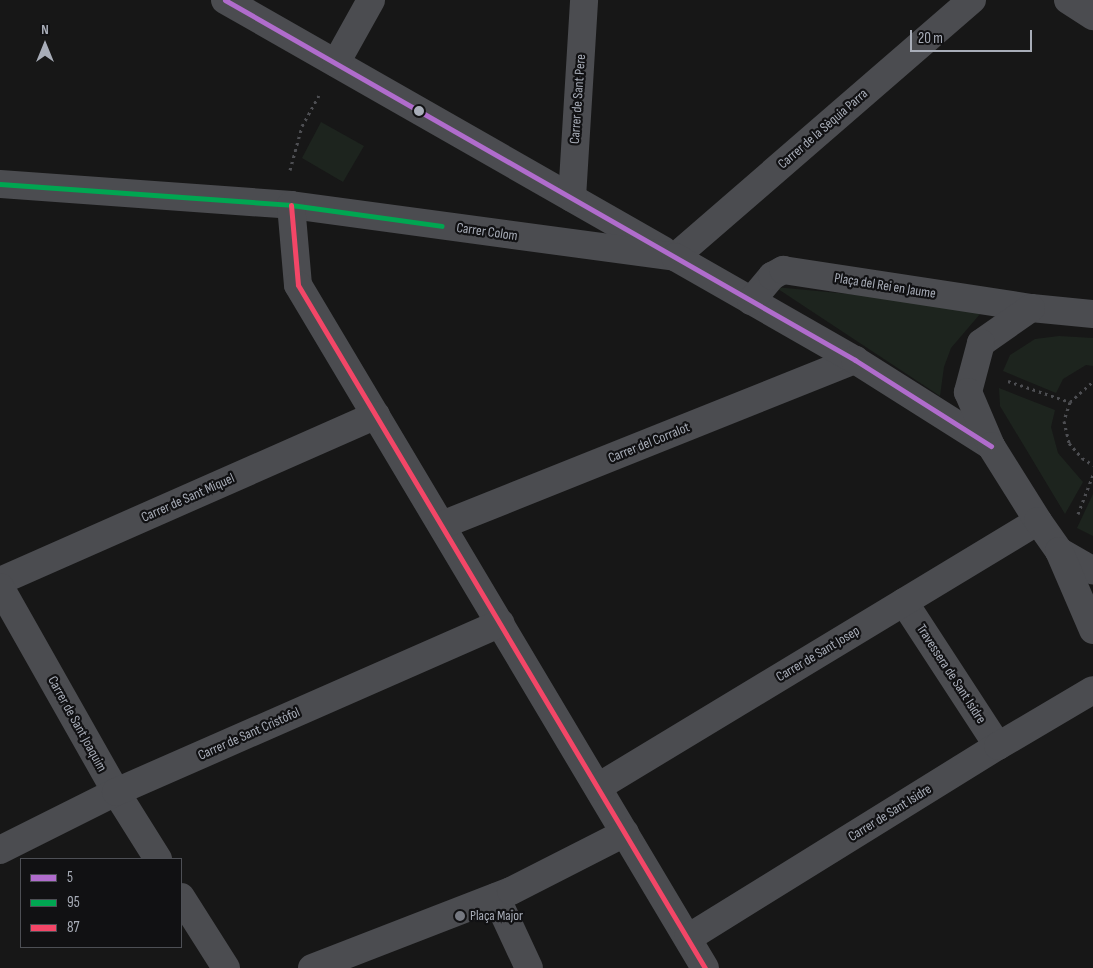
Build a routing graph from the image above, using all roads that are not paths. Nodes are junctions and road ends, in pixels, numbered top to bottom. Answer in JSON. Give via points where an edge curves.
{"nodes":[{"id":1,"x":226,"y":0,"type":"edge"},
{"id":2,"x":371,"y":0,"type":"edge"},
{"id":3,"x":584,"y":0,"type":"edge"},
{"id":4,"x":972,"y":0,"type":"edge"},
{"id":5,"x":1068,"y":0,"type":"edge"},
{"id":6,"x":1093,"y":16,"type":"edge"},
{"id":7,"x":336,"y":63,"type":"junction"},
{"id":8,"x":0,"y":184,"type":"edge"},
{"id":9,"x":572,"y":198,"type":"junction"},
{"id":10,"x":291,"y":205,"type":"junction"},
{"id":11,"x":675,"y":257,"type":"junction"},
{"id":12,"x":751,"y":301,"type":"junction"},
{"id":13,"x":1031,"y":308,"type":"junction"},
{"id":14,"x":1093,"y":314,"type":"edge"},
{"id":15,"x":855,"y":360,"type":"junction"},
{"id":16,"x":376,"y":415,"type":"junction"},
{"id":17,"x":991,"y":446,"type":"junction"},
{"id":18,"x":1038,"y":521,"type":"junction"},
{"id":19,"x":442,"y":525,"type":"junction"},
{"id":20,"x":1058,"y":551,"type":"junction"},
{"id":21,"x":1093,"y":571,"type":"edge"},
{"id":22,"x":0,"y":581,"type":"edge"},
{"id":23,"x":0,"y":588,"type":"edge"},
{"id":24,"x":904,"y":602,"type":"junction"},
{"id":25,"x":501,"y":623,"type":"junction"},
{"id":26,"x":1093,"y":630,"type":"edge"},
{"id":27,"x":1093,"y":690,"type":"edge"},
{"id":28,"x":998,"y":746,"type":"junction"},
{"id":29,"x":598,"y":788,"type":"junction"},
{"id":30,"x":116,"y":792,"type":"junction"},
{"id":31,"x":625,"y":832,"type":"junction"},
{"id":32,"x":0,"y":850,"type":"edge"},
{"id":33,"x":157,"y":858,"type":"edge"},
{"id":34,"x":496,"y":897,"type":"junction"},
{"id":35,"x":182,"y":899,"type":"edge"},
{"id":36,"x":688,"y":938,"type":"junction"},
{"id":37,"x":226,"y":968,"type":"edge"},
{"id":38,"x":312,"y":968,"type":"edge"},
{"id":39,"x":529,"y":968,"type":"edge"},
{"id":40,"x":706,"y":968,"type":"edge"}],
"edges":[{"from":1,"to":7,"type":"street"},
{"from":2,"to":7,"type":"street"},
{"from":3,"to":9,"type":"street","name":"Carrer de Sant Pere"},
{"from":4,"to":11,"type":"street","name":"Carrer de la Sèquia Parra"},
{"from":5,"to":6,"type":"street"},
{"from":7,"to":9,"type":"street"},
{"from":8,"to":10,"type":"street","name":"Carrer Colom"},
{"from":9,"to":11,"type":"street"},
{"from":10,"to":11,"type":"street","name":"Carrer Colom"},
{"from":10,"to":16,"type":"street","via":[[298,284]]},
{"from":11,"to":12,"type":"street"},
{"from":12,"to":13,"type":"street","name":"Plaça del Rei en Jaume","via":[[772,276],[783,270]]},
{"from":12,"to":15,"type":"street"},
{"from":13,"to":14,"type":"street","name":"Plaça del Rei en Jaume"},
{"from":13,"to":17,"type":"street","via":[[981,342],[968,392]]},
{"from":15,"to":17,"type":"street"},
{"from":15,"to":19,"type":"street","name":"Carrer del Corralot"},
{"from":16,"to":19,"type":"street"},
{"from":16,"to":22,"type":"street","name":"Carrer de Sant Miquel"},
{"from":17,"to":18,"type":"street"},
{"from":18,"to":20,"type":"street"},
{"from":18,"to":24,"type":"street","name":"Carrer de Sant Josep"},
{"from":19,"to":25,"type":"street"},
{"from":20,"to":21,"type":"street"},
{"from":20,"to":26,"type":"street"},
{"from":23,"to":30,"type":"street","name":"Carrer de Sant Joaquim"},
{"from":24,"to":28,"type":"street","name":"Travessera de Sant Isidre"},
{"from":24,"to":29,"type":"street","name":"Carrer de Sant Josep"},
{"from":25,"to":29,"type":"street"},
{"from":25,"to":30,"type":"street","name":"Carrer de Sant Cristòfol"},
{"from":27,"to":28,"type":"street","name":"Carrer de Sant Isidre"},
{"from":28,"to":36,"type":"street","name":"Carrer de Sant Isidre"},
{"from":29,"to":31,"type":"street"},
{"from":30,"to":32,"type":"street","name":"Carrer de Sant Cristòfol"},
{"from":30,"to":33,"type":"street","name":"Carrer de Sant Joaquim"},
{"from":31,"to":34,"type":"street"},
{"from":31,"to":36,"type":"street"},
{"from":34,"to":38,"type":"street"},
{"from":34,"to":39,"type":"street"},
{"from":35,"to":37,"type":"street"},
{"from":36,"to":40,"type":"street"}]}
